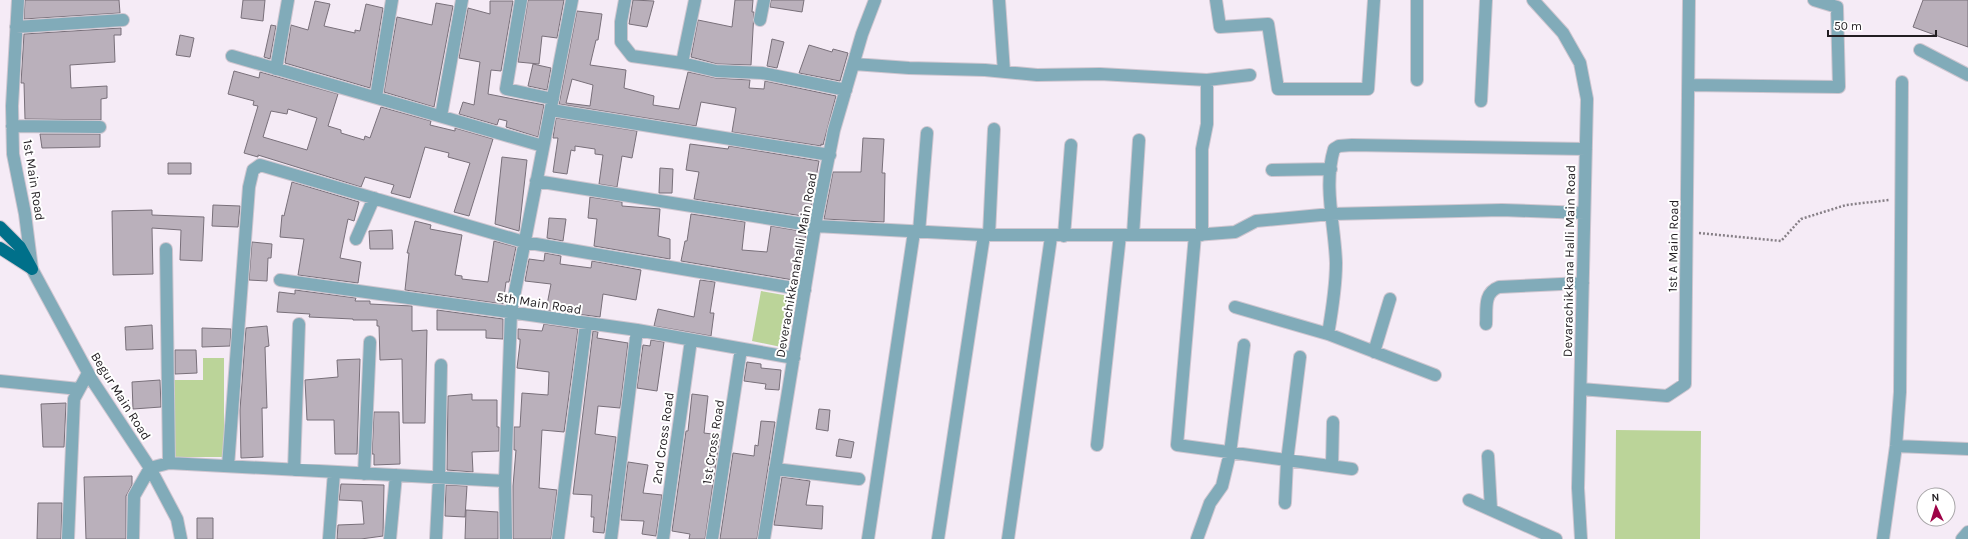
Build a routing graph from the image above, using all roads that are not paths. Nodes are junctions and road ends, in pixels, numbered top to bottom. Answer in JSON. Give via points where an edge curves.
{"nodes":[{"id":1,"x":18,"y":0,"type":"edge"},
{"id":2,"x":288,"y":0,"type":"edge"},
{"id":3,"x":392,"y":0,"type":"edge"},
{"id":4,"x":462,"y":0,"type":"edge"},
{"id":5,"x":521,"y":0,"type":"edge"},
{"id":6,"x":572,"y":0,"type":"edge"},
{"id":7,"x":625,"y":0,"type":"edge"},
{"id":8,"x":695,"y":0,"type":"edge"},
{"id":9,"x":764,"y":0,"type":"edge"},
{"id":10,"x":875,"y":0,"type":"edge"},
{"id":11,"x":999,"y":0,"type":"edge"},
{"id":12,"x":1216,"y":0,"type":"edge"},
{"id":13,"x":1374,"y":0,"type":"edge"},
{"id":14,"x":1417,"y":0,"type":"edge"},
{"id":15,"x":1486,"y":0,"type":"edge"},
{"id":16,"x":1533,"y":0,"type":"edge"},
{"id":17,"x":1689,"y":0,"type":"edge"},
{"id":18,"x":1814,"y":0,"type":"edge"},
{"id":19,"x":123,"y":20,"type":"dead end"},
{"id":20,"x":760,"y":20,"type":"dead end"},
{"id":21,"x":16,"y":27,"type":"junction"},
{"id":22,"x":1920,"y":50,"type":"dead end"},
{"id":23,"x":232,"y":56,"type":"dead end"},
{"id":24,"x":682,"y":63,"type":"junction"},
{"id":25,"x":854,"y":64,"type":"junction"},
{"id":26,"x":276,"y":69,"type":"junction"},
{"id":27,"x":1004,"y":72,"type":"junction"},
{"id":28,"x":1250,"y":75,"type":"dead end"},
{"id":29,"x":1968,"y":75,"type":"edge"},
{"id":30,"x":1207,"y":80,"type":"junction"},
{"id":31,"x":1417,"y":80,"type":"dead end"},
{"id":32,"x":1902,"y":82,"type":"dead end"},
{"id":33,"x":1688,"y":85,"type":"junction"},
{"id":34,"x":846,"y":90,"type":"junction"},
{"id":35,"x":376,"y":97,"type":"junction"},
{"id":36,"x":1482,"y":101,"type":"dead end"},
{"id":37,"x":552,"y":105,"type":"junction"},
{"id":38,"x":441,"y":116,"type":"junction"},
{"id":39,"x":12,"y":126,"type":"junction"},
{"id":40,"x":100,"y":127,"type":"dead end"},
{"id":41,"x":994,"y":129,"type":"dead end"},
{"id":42,"x":927,"y":133,"type":"dead end"},
{"id":43,"x":1139,"y":140,"type":"dead end"},
{"id":44,"x":1072,"y":145,"type":"dead end"},
{"id":45,"x":543,"y":146,"type":"junction"},
{"id":46,"x":1586,"y":149,"type":"junction"},
{"id":47,"x":830,"y":155,"type":"junction"},
{"id":48,"x":1331,"y":169,"type":"junction"},
{"id":49,"x":1272,"y":170,"type":"dead end"},
{"id":50,"x":536,"y":180,"type":"junction"},
{"id":51,"x":374,"y":198,"type":"junction"},
{"id":52,"x":1584,"y":213,"type":"junction"},
{"id":53,"x":1331,"y":214,"type":"junction"},
{"id":54,"x":815,"y":226,"type":"junction"},
{"id":55,"x":0,"y":227,"type":"edge"},
{"id":56,"x":917,"y":232,"type":"junction"},
{"id":57,"x":986,"y":235,"type":"junction"},
{"id":58,"x":1120,"y":235,"type":"junction"},
{"id":59,"x":1133,"y":235,"type":"junction"},
{"id":60,"x":1198,"y":235,"type":"junction"},
{"id":61,"x":1064,"y":236,"type":"junction"},
{"id":62,"x":1051,"y":237,"type":"junction"},
{"id":63,"x":356,"y":239,"type":"dead end"},
{"id":64,"x":524,"y":242,"type":"junction"},
{"id":65,"x":0,"y":248,"type":"edge"},
{"id":66,"x":166,"y":249,"type":"dead end"},
{"id":67,"x":32,"y":269,"type":"junction"},
{"id":68,"x":280,"y":280,"type":"dead end"},
{"id":69,"x":1583,"y":283,"type":"junction"},
{"id":70,"x":805,"y":290,"type":"junction"},
{"id":71,"x":1390,"y":299,"type":"dead end"},
{"id":72,"x":1235,"y":307,"type":"dead end"},
{"id":73,"x":511,"y":312,"type":"junction"},
{"id":74,"x":299,"y":324,"type":"dead end"},
{"id":75,"x":586,"y":324,"type":"junction"},
{"id":76,"x":1486,"y":324,"type":"dead end"},
{"id":77,"x":637,"y":330,"type":"junction"},
{"id":78,"x":1328,"y":334,"type":"junction"},
{"id":79,"x":691,"y":340,"type":"junction"},
{"id":80,"x":370,"y":342,"type":"dead end"},
{"id":81,"x":1244,"y":345,"type":"dead end"},
{"id":82,"x":741,"y":348,"type":"junction"},
{"id":83,"x":1374,"y":352,"type":"junction"},
{"id":84,"x":1300,"y":357,"type":"dead end"},
{"id":85,"x":794,"y":358,"type":"junction"},
{"id":86,"x":441,"y":365,"type":"dead end"},
{"id":87,"x":88,"y":373,"type":"junction"},
{"id":88,"x":1435,"y":375,"type":"dead end"},
{"id":89,"x":0,"y":381,"type":"edge"},
{"id":90,"x":79,"y":389,"type":"junction"},
{"id":91,"x":1581,"y":389,"type":"junction"},
{"id":92,"x":1333,"y":422,"type":"dead end"},
{"id":93,"x":1097,"y":445,"type":"dead end"},
{"id":94,"x":1896,"y":446,"type":"junction"},
{"id":95,"x":1968,"y":449,"type":"edge"},
{"id":96,"x":1230,"y":454,"type":"junction"},
{"id":97,"x":1488,"y":456,"type":"dead end"},
{"id":98,"x":1287,"y":461,"type":"junction"},
{"id":99,"x":169,"y":463,"type":"junction"},
{"id":100,"x":228,"y":466,"type":"junction"},
{"id":101,"x":1332,"y":466,"type":"junction"},
{"id":102,"x":150,"y":468,"type":"junction"},
{"id":103,"x":775,"y":469,"type":"junction"},
{"id":104,"x":1352,"y":469,"type":"dead end"},
{"id":105,"x":294,"y":470,"type":"junction"},
{"id":106,"x":334,"y":472,"type":"junction"},
{"id":107,"x":364,"y":474,"type":"junction"},
{"id":108,"x":396,"y":475,"type":"junction"},
{"id":109,"x":439,"y":478,"type":"junction"},
{"id":110,"x":858,"y":479,"type":"dead end"},
{"id":111,"x":505,"y":481,"type":"junction"},
{"id":112,"x":1469,"y":500,"type":"dead end"},
{"id":113,"x":1285,"y":503,"type":"dead end"},
{"id":114,"x":1491,"y":509,"type":"junction"},
{"id":115,"x":1968,"y":532,"type":"edge"},
{"id":116,"x":68,"y":539,"type":"edge"},
{"id":117,"x":133,"y":539,"type":"edge"},
{"id":118,"x":181,"y":539,"type":"edge"},
{"id":119,"x":329,"y":539,"type":"edge"},
{"id":120,"x":390,"y":539,"type":"edge"},
{"id":121,"x":436,"y":539,"type":"edge"},
{"id":122,"x":506,"y":539,"type":"edge"},
{"id":123,"x":558,"y":539,"type":"edge"},
{"id":124,"x":610,"y":539,"type":"edge"},
{"id":125,"x":663,"y":539,"type":"edge"},
{"id":126,"x":712,"y":539,"type":"edge"},
{"id":127,"x":764,"y":539,"type":"edge"},
{"id":128,"x":868,"y":539,"type":"edge"},
{"id":129,"x":938,"y":539,"type":"edge"},
{"id":130,"x":1008,"y":539,"type":"edge"},
{"id":131,"x":1197,"y":539,"type":"edge"},
{"id":132,"x":1556,"y":539,"type":"edge"},
{"id":133,"x":1581,"y":539,"type":"edge"},
{"id":134,"x":1883,"y":539,"type":"edge"},
{"id":135,"x":1962,"y":539,"type":"edge"}],
"edges":[{"from":1,"to":21,"type":"street","name":"1st Main Road"},
{"from":2,"to":26,"type":"street"},
{"from":3,"to":35,"type":"street"},
{"from":4,"to":38,"type":"street"},
{"from":5,"to":37,"type":"street","via":[[506,89]]},
{"from":6,"to":37,"type":"street"},
{"from":7,"to":24,"type":"street","via":[[621,42],[632,56]]},
{"from":8,"to":24,"type":"street"},
{"from":9,"to":20,"type":"street"},
{"from":10,"to":25,"type":"street","name":"Deverachikkanahalli Main Road"},
{"from":11,"to":27,"type":"street"},
{"from":12,"to":13,"type":"street","via":[[1220,27],[1268,24],[1278,89],[1368,89]]},
{"from":14,"to":31,"type":"street"},
{"from":15,"to":36,"type":"street"},
{"from":16,"to":46,"type":"street","name":"Devarachikkana Halli Main Road","via":[[1563,33],[1580,63],[1586,99]]},
{"from":17,"to":33,"type":"street","name":"1st A Main Road"},
{"from":18,"to":33,"type":"street","via":[[1837,7],[1839,87]]},
{"from":19,"to":21,"type":"street"},
{"from":21,"to":39,"type":"street","name":"1st Main Road"},
{"from":22,"to":29,"type":"street"},
{"from":23,"to":26,"type":"street"},
{"from":24,"to":34,"type":"street","via":[[716,70],[762,73]]},
{"from":25,"to":27,"type":"street"},
{"from":25,"to":34,"type":"street","name":"Deverachikkanahalli Main Road"},
{"from":26,"to":35,"type":"street"},
{"from":27,"to":30,"type":"street","via":[[1037,76],[1100,74]]},
{"from":28,"to":30,"type":"street"},
{"from":30,"to":60,"type":"street","via":[[1207,124],[1202,149]]},
{"from":32,"to":94,"type":"street","via":[[1900,392]]},
{"from":33,"to":91,"type":"street","name":"1st A Main Road","via":[[1685,384],[1667,396]]},
{"from":34,"to":47,"type":"street","name":"Deverachikkanahalli Main Road"},
{"from":35,"to":38,"type":"street"},
{"from":37,"to":45,"type":"street"},
{"from":37,"to":47,"type":"street"},
{"from":38,"to":45,"type":"street"},
{"from":39,"to":40,"type":"street"},
{"from":39,"to":67,"type":"street","name":"1st Main Road","via":[[13,154],[25,214]]},
{"from":41,"to":57,"type":"street"},
{"from":42,"to":56,"type":"street"},
{"from":43,"to":59,"type":"street"},
{"from":44,"to":61,"type":"street"},
{"from":45,"to":50,"type":"street"},
{"from":46,"to":48,"type":"street","via":[[1339,146],[1334,149]]},
{"from":46,"to":52,"type":"street","name":"Devarachikkana Halli Main Road"},
{"from":47,"to":54,"type":"street","name":"Deverachikkanahalli Main Road"},
{"from":48,"to":49,"type":"street"},
{"from":48,"to":53,"type":"street"},
{"from":50,"to":54,"type":"street"},
{"from":50,"to":64,"type":"street"},
{"from":51,"to":63,"type":"street"},
{"from":51,"to":64,"type":"street"},
{"from":51,"to":100,"type":"street","via":[[266,165],[260,164],[254,170],[249,187]]},
{"from":52,"to":53,"type":"street","via":[[1502,210]]},
{"from":52,"to":69,"type":"street","name":"Devarachikkana Halli Main Road"},
{"from":53,"to":60,"type":"street","via":[[1256,221],[1235,232]]},
{"from":53,"to":78,"type":"street","via":[[1336,263],[1333,308]]},
{"from":54,"to":56,"type":"street"},
{"from":54,"to":70,"type":"street","name":"Deverachikkanahalli Main Road"},
{"from":55,"to":67,"type":"main road","via":[[20,247]]},
{"from":56,"to":57,"type":"street"},
{"from":56,"to":128,"type":"street"},
{"from":57,"to":62,"type":"street"},
{"from":57,"to":129,"type":"street"},
{"from":58,"to":59,"type":"street"},
{"from":58,"to":61,"type":"street"},
{"from":58,"to":93,"type":"street"},
{"from":59,"to":60,"type":"street"},
{"from":60,"to":96,"type":"street","via":[[1177,445]]},
{"from":61,"to":62,"type":"street"},
{"from":62,"to":130,"type":"street"},
{"from":64,"to":70,"type":"street"},
{"from":64,"to":73,"type":"street"},
{"from":65,"to":67,"type":"main road"},
{"from":66,"to":99,"type":"street"},
{"from":67,"to":87,"type":"street","name":"Begur Main Road"},
{"from":68,"to":73,"type":"street","name":"5th Main Road"},
{"from":69,"to":76,"type":"street","via":[[1494,289],[1488,296]]},
{"from":69,"to":91,"type":"street","name":"Devarachikkana Halli Main Road"},
{"from":70,"to":85,"type":"street","name":"Deverachikkanahalli Main Road"},
{"from":71,"to":83,"type":"street"},
{"from":72,"to":78,"type":"street"},
{"from":73,"to":75,"type":"street","name":"5th Main Road"},
{"from":73,"to":111,"type":"street"},
{"from":74,"to":105,"type":"street"},
{"from":75,"to":77,"type":"street","name":"5th Main Road"},
{"from":75,"to":123,"type":"street"},
{"from":77,"to":79,"type":"street","name":"5th Main Road"},
{"from":77,"to":124,"type":"street"},
{"from":78,"to":83,"type":"street"},
{"from":79,"to":82,"type":"street","name":"5th Main Road"},
{"from":79,"to":125,"type":"street","name":"2nd Cross Road"},
{"from":80,"to":107,"type":"street"},
{"from":81,"to":96,"type":"street"},
{"from":82,"to":85,"type":"street","name":"5th Main Road"},
{"from":82,"to":126,"type":"street","name":"1st Cross Road"},
{"from":83,"to":88,"type":"street"},
{"from":84,"to":98,"type":"street"},
{"from":85,"to":103,"type":"street","name":"Deverachikkanahalli Main Road"},
{"from":86,"to":109,"type":"street"},
{"from":87,"to":90,"type":"street"},
{"from":87,"to":102,"type":"street","name":"Begur Main Road"},
{"from":89,"to":90,"type":"street"},
{"from":90,"to":116,"type":"street","via":[[74,400]]},
{"from":91,"to":133,"type":"street","name":"Devarachikkana Halli Main Road","via":[[1578,488]]},
{"from":92,"to":101,"type":"street"},
{"from":94,"to":95,"type":"street"},
{"from":94,"to":134,"type":"street"},
{"from":96,"to":98,"type":"street"},
{"from":96,"to":131,"type":"street","via":[[1222,486],[1210,503]]},
{"from":97,"to":114,"type":"street"},
{"from":98,"to":101,"type":"street"},
{"from":98,"to":113,"type":"street"},
{"from":99,"to":100,"type":"street"},
{"from":99,"to":102,"type":"street"},
{"from":100,"to":105,"type":"street"},
{"from":101,"to":104,"type":"street"},
{"from":102,"to":117,"type":"street","via":[[134,496]]},
{"from":102,"to":118,"type":"street","name":"Begur Main Road","via":[[177,519]]},
{"from":103,"to":110,"type":"street"},
{"from":103,"to":127,"type":"street","name":"Deverachikkanahalli Main Road"},
{"from":105,"to":106,"type":"street"},
{"from":106,"to":107,"type":"street"},
{"from":106,"to":119,"type":"street"},
{"from":107,"to":108,"type":"street"},
{"from":108,"to":109,"type":"street"},
{"from":108,"to":120,"type":"street"},
{"from":109,"to":111,"type":"street"},
{"from":109,"to":121,"type":"street"},
{"from":111,"to":122,"type":"street"},
{"from":112,"to":114,"type":"street"},
{"from":114,"to":132,"type":"street"},
{"from":115,"to":135,"type":"street"}]}
